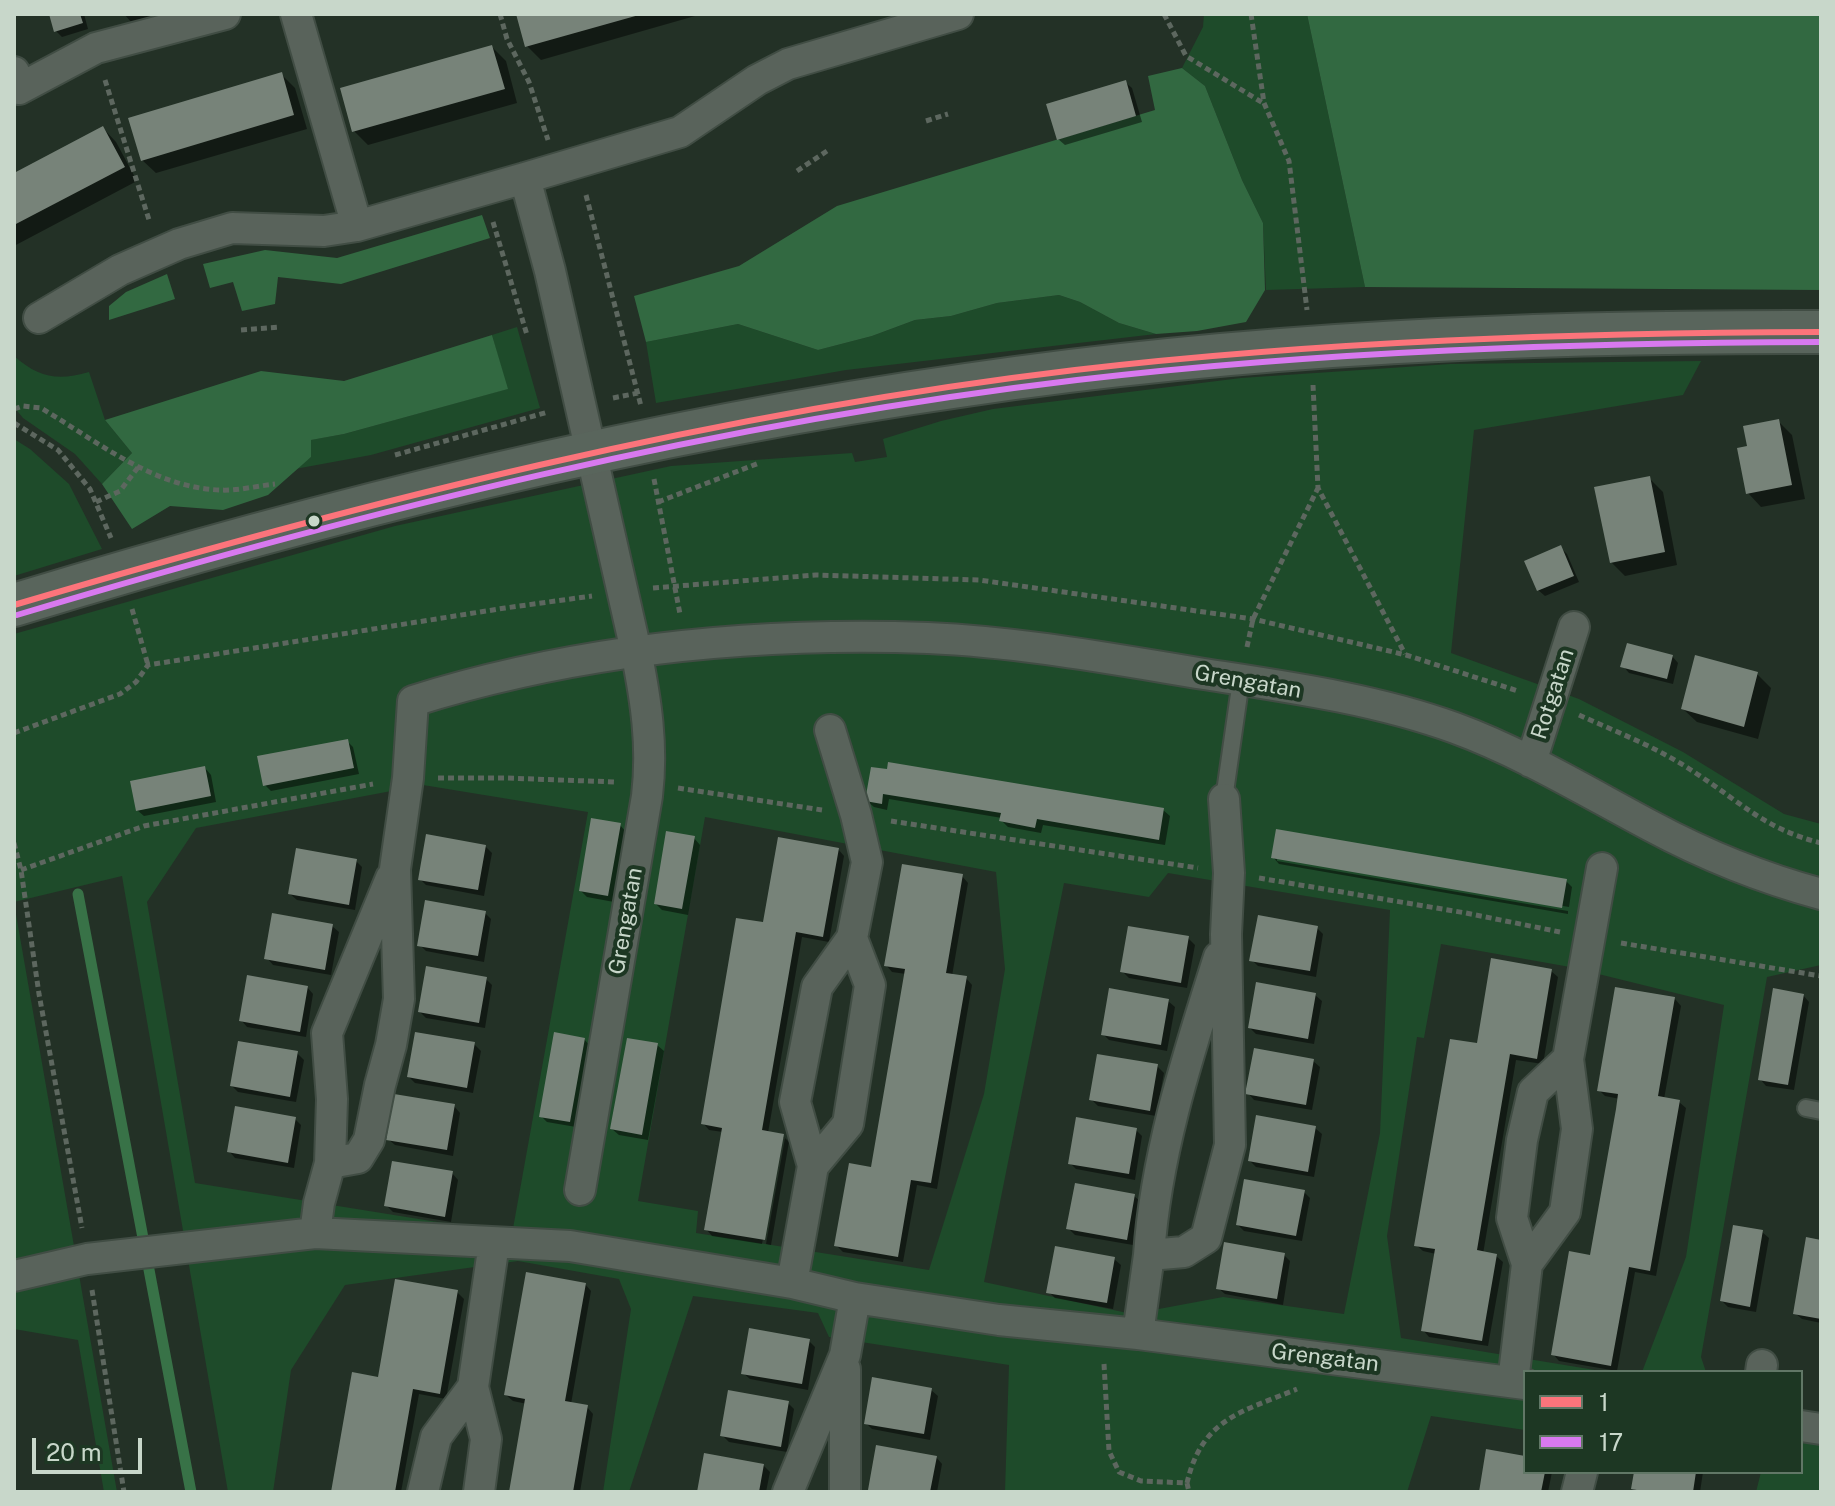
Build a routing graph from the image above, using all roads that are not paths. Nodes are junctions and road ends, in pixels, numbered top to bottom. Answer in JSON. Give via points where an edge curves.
{"nodes":[{"id":1,"x":225,"y":14,"type":"edge"},
{"id":2,"x":958,"y":14,"type":"edge"},
{"id":3,"x":304,"y":16,"type":"edge"},
{"id":4,"x":14,"y":72,"type":"edge"},
{"id":5,"x":525,"y":178,"type":"junction"},
{"id":6,"x":357,"y":226,"type":"junction"},
{"id":7,"x":39,"y":318,"type":"dead end"},
{"id":8,"x":1821,"y":332,"type":"edge"},
{"id":9,"x":592,"y":452,"type":"junction"},
{"id":10,"x":14,"y":605,"type":"edge"},
{"id":11,"x":1574,"y":627,"type":"dead end"},
{"id":12,"x":636,"y":651,"type":"junction"},
{"id":13,"x":1241,"y":680,"type":"junction"},
{"id":14,"x":830,"y":730,"type":"dead end"},
{"id":15,"x":1531,"y":762,"type":"junction"},
{"id":16,"x":1224,"y":799,"type":"joint"},
{"id":17,"x":1602,"y":868,"type":"dead end"},
{"id":18,"x":395,"y":869,"type":"junction"},
{"id":19,"x":1821,"y":894,"type":"edge"},
{"id":20,"x":1226,"y":934,"type":"junction"},
{"id":21,"x":852,"y":938,"type":"junction"},
{"id":22,"x":1568,"y":1059,"type":"junction"},
{"id":23,"x":330,"y":1163,"type":"junction"},
{"id":24,"x":813,"y":1166,"type":"junction"},
{"id":25,"x":580,"y":1190,"type":"dead end"},
{"id":26,"x":315,"y":1233,"type":"junction"},
{"id":27,"x":494,"y":1243,"type":"junction"},
{"id":28,"x":1149,"y":1255,"type":"junction"},
{"id":29,"x":1527,"y":1264,"type":"junction"},
{"id":30,"x":14,"y":1276,"type":"edge"},
{"id":31,"x":792,"y":1283,"type":"junction"},
{"id":32,"x":855,"y":1298,"type":"junction"},
{"id":33,"x":1138,"y":1334,"type":"junction"},
{"id":34,"x":845,"y":1355,"type":"junction"},
{"id":35,"x":1519,"y":1383,"type":"edge"},
{"id":36,"x":473,"y":1387,"type":"junction"},
{"id":37,"x":423,"y":1492,"type":"edge"},
{"id":38,"x":479,"y":1492,"type":"edge"},
{"id":39,"x":788,"y":1492,"type":"edge"},
{"id":40,"x":845,"y":1492,"type":"edge"}],
"edges":[{"from":1,"to":4,"type":"street","via":[[96,48],[19,89]]},
{"from":2,"to":5,"type":"street","via":[[788,64],[680,132]]},
{"from":3,"to":6,"type":"street"},
{"from":5,"to":6,"type":"street"},
{"from":5,"to":9,"type":"street","name":"Grengatan"},
{"from":6,"to":7,"type":"street","via":[[324,231],[232,228],[120,270]]},
{"from":8,"to":9,"type":"main road","via":[[1424,340],[1206,357],[965,385]]},
{"from":9,"to":10,"type":"main road","via":[[314,518]]},
{"from":9,"to":12,"type":"street","name":"Grengatan"},
{"from":11,"to":15,"type":"street","name":"Rotgatan"},
{"from":12,"to":13,"type":"street","name":"Grengatan","via":[[797,638],[929,638],[1055,650]]},
{"from":12,"to":18,"type":"street","name":"Grengatan","via":[[555,663],[413,701]]},
{"from":12,"to":25,"type":"street","name":"Grengatan","via":[[646,700],[648,784]]},
{"from":13,"to":15,"type":"street","name":"Grengatan","via":[[1383,707],[1454,728]]},
{"from":13,"to":16,"type":"lane"},
{"from":14,"to":21,"type":"street","via":[[867,862]]},
{"from":15,"to":19,"type":"street","name":"Grengatan","via":[[1719,859]]},
{"from":16,"to":20,"type":"street"},
{"from":17,"to":22,"type":"street","name":"Grengatan"},
{"from":18,"to":23,"type":"street","name":"Grengatan","via":[[327,1033]]},
{"from":18,"to":23,"type":"street","name":"Grengatan","via":[[399,999],[391,1045],[369,1140],[358,1158]]},
{"from":20,"to":28,"type":"street","via":[[1183,1071],[1160,1169]]},
{"from":20,"to":28,"type":"street","via":[[1230,1145],[1206,1238],[1184,1252]]},
{"from":21,"to":24,"type":"street","via":[[817,987],[795,1102]]},
{"from":21,"to":24,"type":"street","via":[[870,985],[848,1124]]},
{"from":22,"to":29,"type":"street","name":"Grengatan","via":[[1577,1129],[1565,1212]]},
{"from":22,"to":29,"type":"street","name":"Grengatan","via":[[1533,1092],[1522,1140],[1512,1218]]},
{"from":23,"to":26,"type":"street","name":"Grengatan"},
{"from":24,"to":31,"type":"street"},
{"from":26,"to":27,"type":"street","name":"Grengatan"},
{"from":26,"to":30,"type":"street","name":"Grengatan","via":[[87,1259]]},
{"from":27,"to":31,"type":"street","name":"Grengatan","via":[[570,1246]]},
{"from":27,"to":36,"type":"street"},
{"from":28,"to":33,"type":"street"},
{"from":29,"to":35,"type":"street","name":"Grengatan"},
{"from":31,"to":32,"type":"street","name":"Grengatan"},
{"from":32,"to":33,"type":"street","name":"Grengatan"},
{"from":32,"to":34,"type":"street"},
{"from":33,"to":35,"type":"street","name":"Grengatan"},
{"from":34,"to":39,"type":"street"},
{"from":34,"to":40,"type":"street"},
{"from":36,"to":37,"type":"street","via":[[436,1437]]},
{"from":36,"to":38,"type":"street","via":[[486,1439]]}]}
